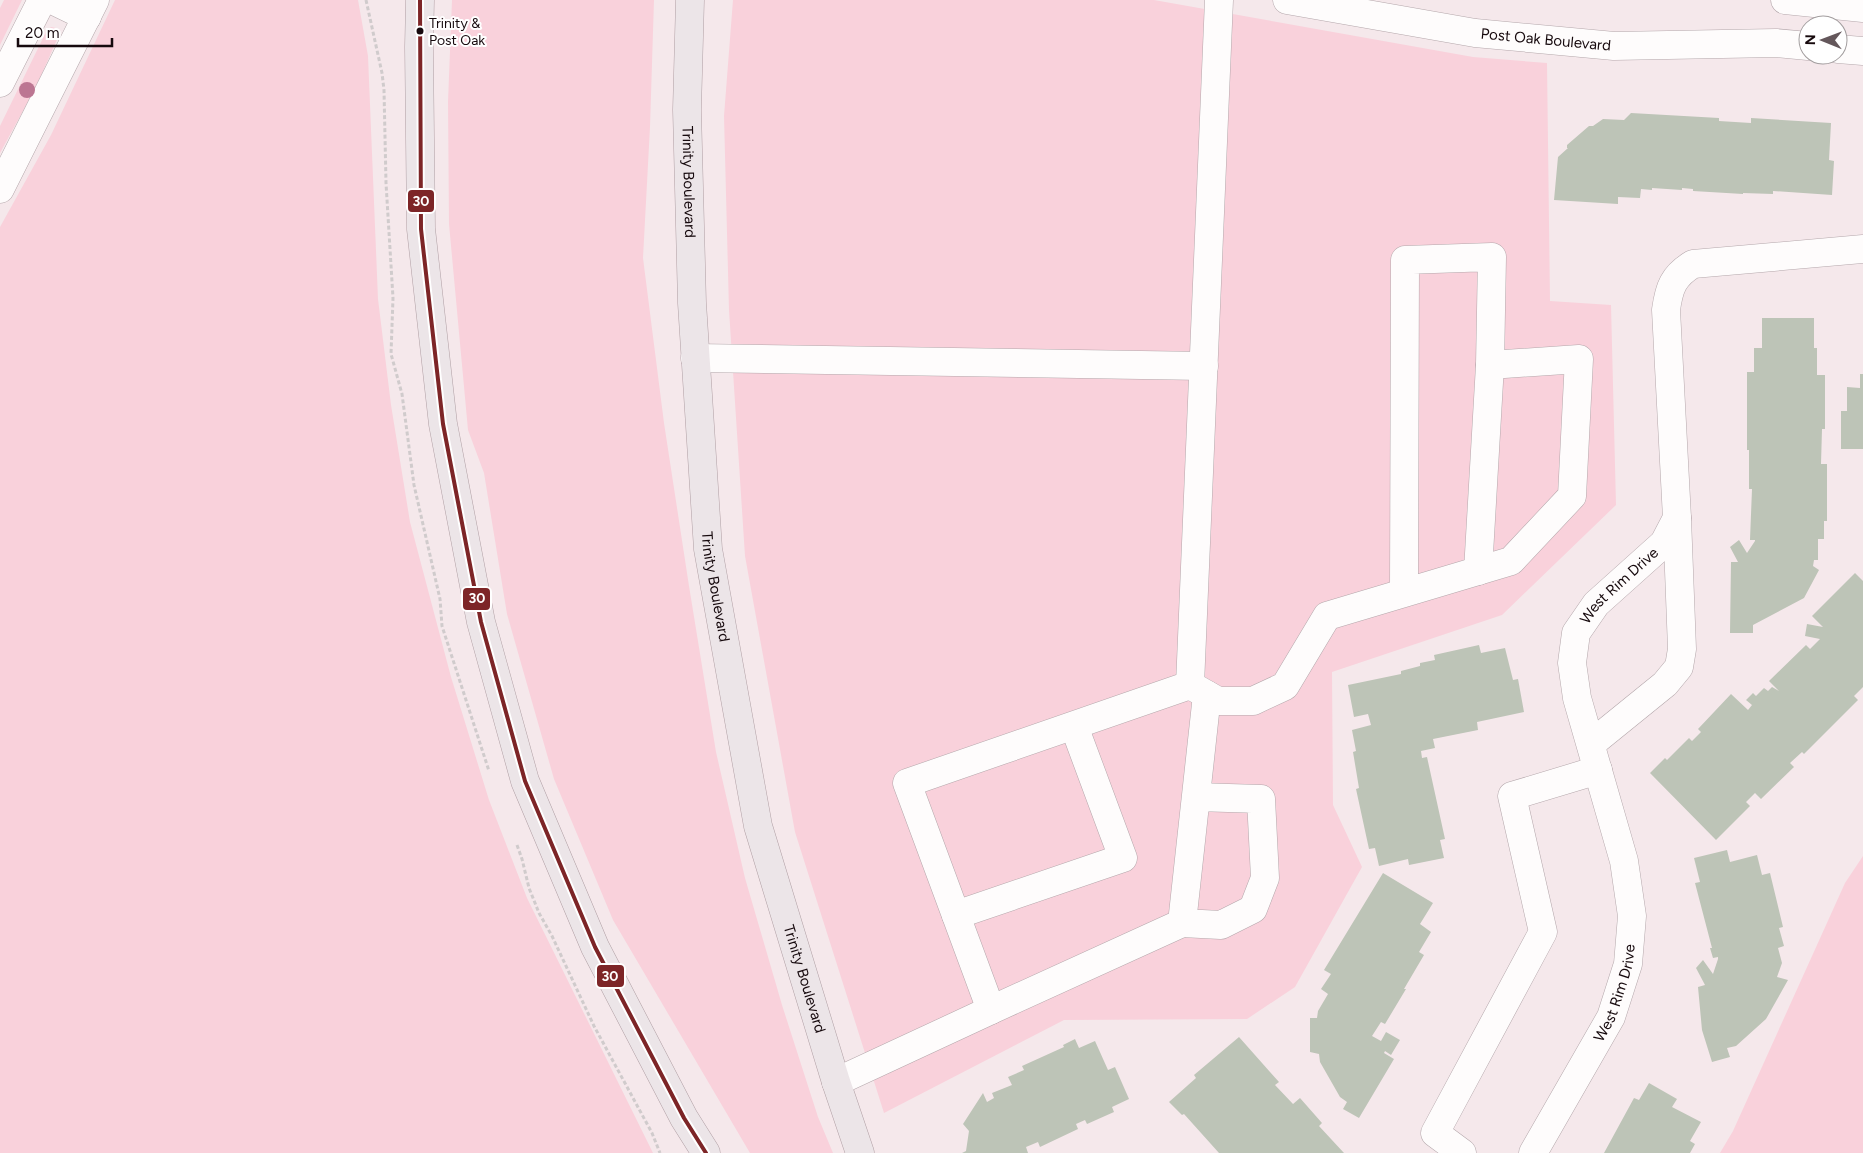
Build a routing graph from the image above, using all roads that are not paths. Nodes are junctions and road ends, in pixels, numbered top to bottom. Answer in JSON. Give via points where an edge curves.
{"nodes":[{"id":1,"x":42,"y":0,"type":"edge"},
{"id":2,"x":52,"y":0,"type":"edge"},
{"id":3,"x":420,"y":0,"type":"edge"},
{"id":4,"x":690,"y":0,"type":"edge"},
{"id":5,"x":1219,"y":0,"type":"edge"},
{"id":6,"x":1287,"y":0,"type":"edge"},
{"id":7,"x":1785,"y":0,"type":"edge"},
{"id":8,"x":1863,"y":8,"type":"edge"},
{"id":9,"x":92,"y":9,"type":"edge"},
{"id":10,"x":1798,"y":45,"type":"edge"},
{"id":11,"x":1848,"y":50,"type":"edge"},
{"id":12,"x":1863,"y":51,"type":"edge"},
{"id":13,"x":0,"y":83,"type":"edge"},
{"id":14,"x":0,"y":189,"type":"edge"},
{"id":15,"x":1863,"y":249,"type":"edge"},
{"id":16,"x":696,"y":358,"type":"junction"},
{"id":17,"x":1490,"y":365,"type":"junction"},
{"id":18,"x":1204,"y":366,"type":"junction"},
{"id":19,"x":1678,"y":518,"type":"junction"},
{"id":20,"x":1478,"y":571,"type":"junction"},
{"id":21,"x":1404,"y":593,"type":"junction"},
{"id":22,"x":1199,"y":690,"type":"junction"},
{"id":23,"x":1074,"y":726,"type":"junction"},
{"id":24,"x":1591,"y":744,"type":"junction"},
{"id":25,"x":1598,"y":770,"type":"junction"},
{"id":26,"x":1196,"y":797,"type":"junction"},
{"id":27,"x":956,"y":915,"type":"junction"},
{"id":28,"x":1182,"y":922,"type":"junction"},
{"id":29,"x":991,"y":1010,"type":"junction"},
{"id":30,"x":836,"y":1082,"type":"junction"},
{"id":31,"x":706,"y":1153,"type":"edge"},
{"id":32,"x":860,"y":1153,"type":"edge"},
{"id":33,"x":1462,"y":1153,"type":"edge"},
{"id":34,"x":1533,"y":1153,"type":"edge"}],
"edges":[{"from":1,"to":13,"type":"street"},
{"from":2,"to":9,"type":"street"},
{"from":3,"to":31,"type":"main road","via":[[420,230],[442,424],[480,622],[525,781],[594,947],[684,1118]]},
{"from":4,"to":16,"type":"main road","name":"Trinity Boulevard","via":[[687,110]]},
{"from":5,"to":18,"type":"street"},
{"from":6,"to":10,"type":"street","name":"Post Oak Boulevard","via":[[1475,33],[1614,46]]},
{"from":7,"to":8,"type":"street"},
{"from":9,"to":14,"type":"street"},
{"from":11,"to":12,"type":"street"},
{"from":15,"to":19,"type":"street","via":[[1693,264],[1682,270],[1669,288],[1666,310]]},
{"from":16,"to":18,"type":"street"},
{"from":16,"to":30,"type":"main road","name":"Trinity Boulevard","via":[[708,550],[758,826]]},
{"from":17,"to":20,"type":"street"},
{"from":17,"to":20,"type":"street","via":[[1579,359],[1572,496],[1512,561]]},
{"from":17,"to":21,"type":"street","via":[[1492,257],[1405,260]]},
{"from":18,"to":22,"type":"street"},
{"from":19,"to":24,"type":"street","via":[[1682,649],[1678,667],[1665,684]]},
{"from":19,"to":24,"type":"street","name":"West Rim Drive","via":[[1664,542],[1596,604],[1576,633],[1572,663]]},
{"from":20,"to":21,"type":"street"},
{"from":21,"to":22,"type":"street","via":[[1327,616],[1285,686],[1253,701],[1218,701]]},
{"from":22,"to":23,"type":"street"},
{"from":22,"to":26,"type":"street"},
{"from":23,"to":27,"type":"street","via":[[907,783]]},
{"from":23,"to":27,"type":"street","via":[[1123,858]]},
{"from":24,"to":25,"type":"street","name":"West Rim Drive"},
{"from":25,"to":33,"type":"street","via":[[1512,796],[1543,932],[1435,1132]]},
{"from":25,"to":34,"type":"street","name":"West Rim Drive","via":[[1624,861],[1632,916],[1628,964],[1611,1017]]},
{"from":26,"to":28,"type":"street"},
{"from":26,"to":28,"type":"street","via":[[1261,799],[1264,878],[1253,909],[1221,924]]},
{"from":27,"to":29,"type":"street"},
{"from":28,"to":29,"type":"street"},
{"from":29,"to":30,"type":"street"},
{"from":30,"to":32,"type":"main road","name":"Trinity Boulevard"}]}
